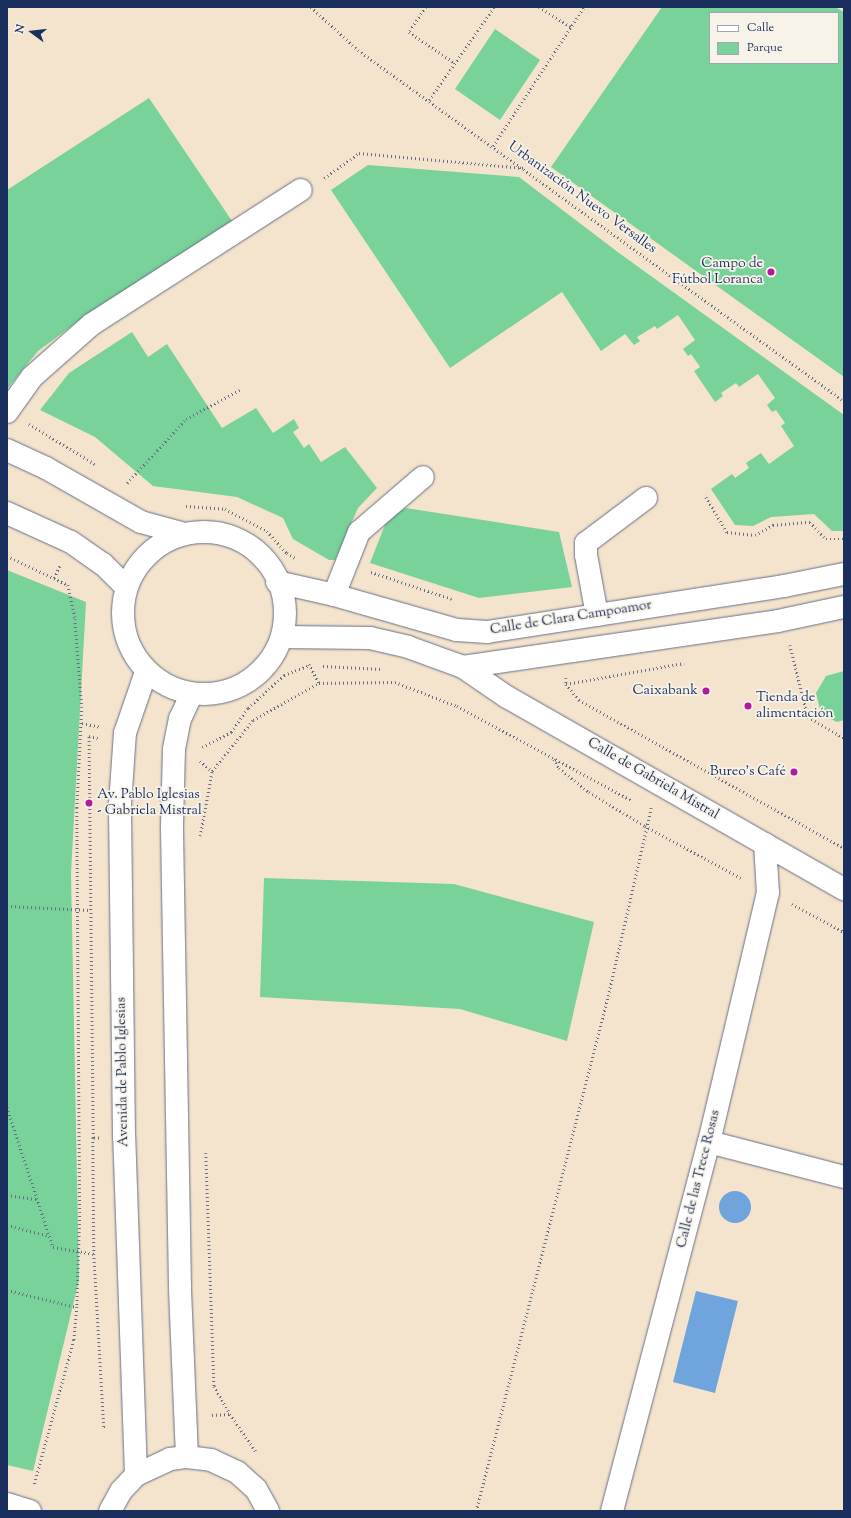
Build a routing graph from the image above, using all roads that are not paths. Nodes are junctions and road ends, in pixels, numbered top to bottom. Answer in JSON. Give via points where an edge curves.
{"nodes":[{"id":1,"x":301,"y":190,"type":"dead end"},
{"id":2,"x":7,"y":412,"type":"edge"},
{"id":3,"x":7,"y":450,"type":"edge"},
{"id":4,"x":423,"y":477,"type":"dead end"},
{"id":5,"x":646,"y":498,"type":"dead end"},
{"id":6,"x":7,"y":513,"type":"edge"},
{"id":7,"x":181,"y":533,"type":"junction"},
{"id":8,"x":844,"y":574,"type":"edge"},
{"id":9,"x":277,"y":582,"type":"junction"},
{"id":10,"x":126,"y":586,"type":"junction"},
{"id":11,"x":334,"y":595,"type":"junction"},
{"id":12,"x":844,"y":607,"type":"edge"},
{"id":13,"x":597,"y":615,"type":"junction"},
{"id":14,"x":282,"y":637,"type":"junction"},
{"id":15,"x":463,"y":667,"type":"junction"},
{"id":16,"x":146,"y":672,"type":"junction"},
{"id":17,"x":191,"y":695,"type":"junction"},
{"id":18,"x":765,"y":844,"type":"junction"},
{"id":19,"x":844,"y":889,"type":"edge"},
{"id":20,"x":709,"y":1142,"type":"junction"},
{"id":21,"x":844,"y":1177,"type":"edge"},
{"id":22,"x":187,"y":1457,"type":"junction"},
{"id":23,"x":136,"y":1475,"type":"junction"},
{"id":24,"x":110,"y":1511,"type":"edge"},
{"id":25,"x":268,"y":1511,"type":"edge"},
{"id":26,"x":612,"y":1511,"type":"edge"}],
"edges":[{"from":1,"to":2,"type":"main road","via":[[92,324],[32,377]]},
{"from":3,"to":7,"type":"main road","via":[[46,468],[141,522]]},
{"from":4,"to":11,"type":"main road","via":[[359,532]]},
{"from":5,"to":13,"type":"main road","via":[[586,543]]},
{"from":6,"to":10,"type":"main road","via":[[71,542],[103,564]]},
{"from":7,"to":9,"type":"main road","via":[[217,531],[243,540],[266,557]]},
{"from":7,"to":10,"type":"main road","via":[[155,546],[139,564]]},
{"from":8,"to":13,"type":"main road","name":"Calle de Clara Campoamor"},
{"from":9,"to":11,"type":"main road","name":"Calle de Clara Campoamor"},
{"from":9,"to":14,"type":"main road","via":[[284,602]]},
{"from":10,"to":16,"type":"main road","via":[[124,633],[136,660]]},
{"from":11,"to":13,"type":"main road","name":"Calle de Clara Campoamor","via":[[457,630],[487,632]]},
{"from":12,"to":15,"type":"main road","via":[[778,622]]},
{"from":14,"to":15,"type":"main road","via":[[370,638],[408,647]]},
{"from":14,"to":17,"type":"main road","via":[[264,670],[240,688]]},
{"from":15,"to":18,"type":"main road","name":"Calle de Gabriela Mistral","via":[[507,697]]},
{"from":16,"to":17,"type":"main road","via":[[175,691]]},
{"from":16,"to":23,"type":"main road","name":"Avenida de Pablo Iglesias","via":[[125,733],[120,804],[124,1137]]},
{"from":17,"to":22,"type":"main road","via":[[180,719],[175,744],[172,833],[180,1288]]},
{"from":18,"to":19,"type":"main road","name":"Calle de Gabriela Mistral"},
{"from":18,"to":20,"type":"main road","name":"Calle de las Trece Rosas","via":[[768,893]]},
{"from":20,"to":21,"type":"main road"},
{"from":20,"to":26,"type":"main road","name":"Calle de las Trece Rosas"},
{"from":22,"to":23,"type":"main road","via":[[170,1459]]},
{"from":22,"to":25,"type":"main road","via":[[211,1460],[237,1472],[256,1489]]},
{"from":23,"to":24,"type":"main road","via":[[121,1491]]}]}
